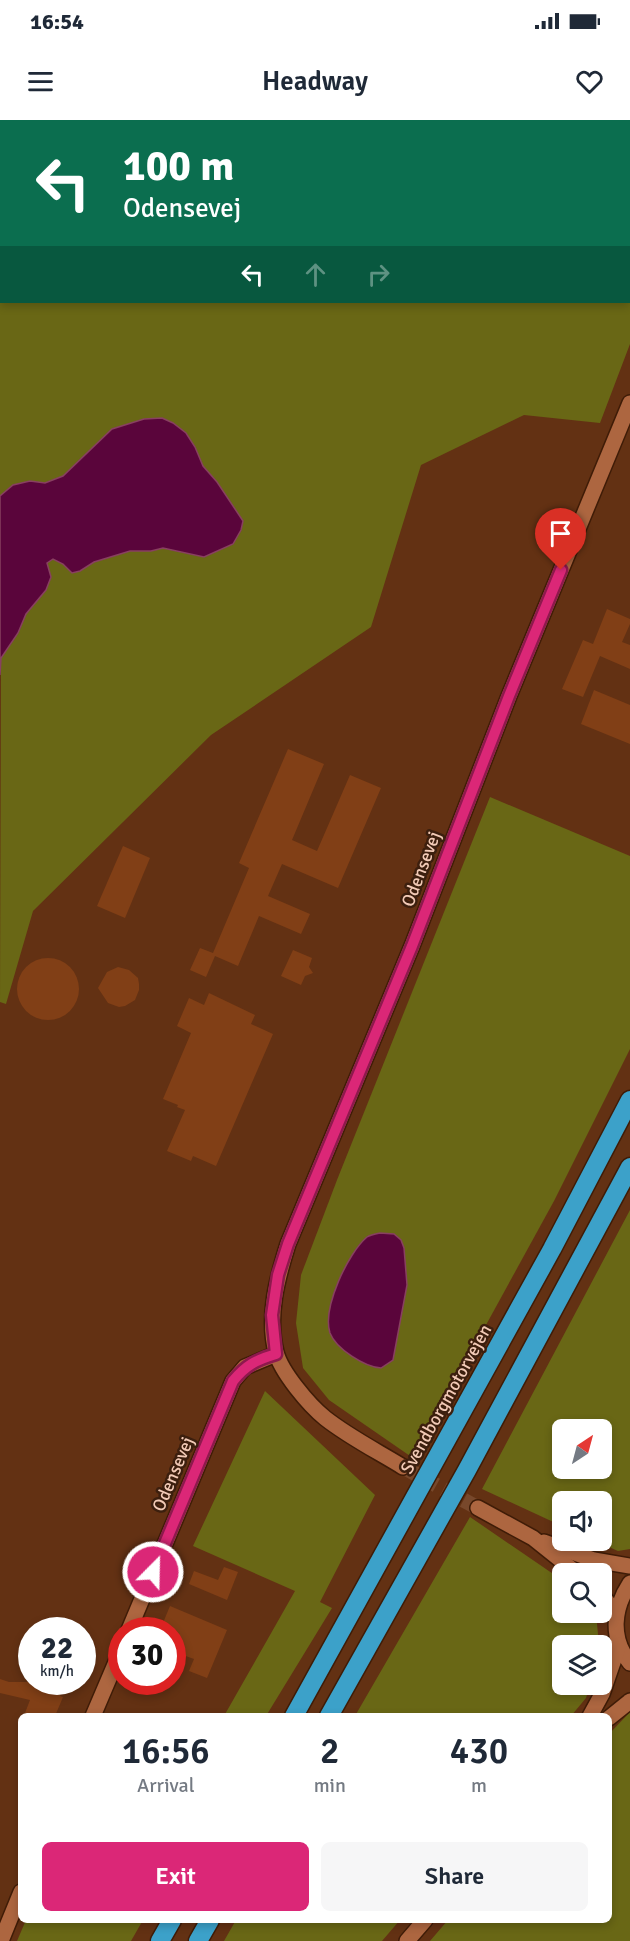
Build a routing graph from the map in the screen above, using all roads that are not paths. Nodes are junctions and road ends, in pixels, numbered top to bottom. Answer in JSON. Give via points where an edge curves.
{"nodes":[{"id":1,"x":630,"y":403,"type":"edge"},
{"id":2,"x":630,"y":1100,"type":"edge"},
{"id":3,"x":630,"y":1167,"type":"edge"},
{"id":4,"x":276,"y":1354,"type":"junction"},
{"id":5,"x":403,"y":1467,"type":"tunnel mouth"},
{"id":6,"x":478,"y":1508,"type":"tunnel mouth"},
{"id":7,"x":533,"y":1539,"type":"junction"},
{"id":8,"x":564,"y":1563,"type":"edge"},
{"id":9,"x":630,"y":1566,"type":"edge"},
{"id":10,"x":630,"y":1583,"type":"edge"},
{"id":11,"x":612,"y":1609,"type":"edge"},
{"id":12,"x":616,"y":1614,"type":"junction"},
{"id":13,"x":134,"y":1617,"type":"edge"},
{"id":14,"x":619,"y":1645,"type":"junction"},
{"id":15,"x":630,"y":1663,"type":"edge"},
{"id":16,"x":108,"y":1680,"type":"edge"},
{"id":17,"x":630,"y":1701,"type":"edge"},
{"id":18,"x":94,"y":1713,"type":"edge"},
{"id":19,"x":296,"y":1713,"type":"edge"},
{"id":20,"x":331,"y":1713,"type":"edge"},
{"id":21,"x":592,"y":1713,"type":"edge"},
{"id":22,"x":612,"y":1716,"type":"edge"},
{"id":23,"x":18,"y":1899,"type":"edge"},
{"id":24,"x":170,"y":1923,"type":"edge"},
{"id":25,"x":208,"y":1923,"type":"edge"},
{"id":26,"x":422,"y":1923,"type":"edge"},
{"id":27,"x":1,"y":1941,"type":"edge"},
{"id":28,"x":160,"y":1941,"type":"edge"},
{"id":29,"x":198,"y":1941,"type":"edge"},
{"id":30,"x":407,"y":1941,"type":"edge"}],
"edges":[{"from":1,"to":4,"type":"main road","name":"Odensevej","via":[[288,1244],[272,1315]]},
{"from":2,"to":19,"type":"highway","name":"Svendborgmotorvejen"},
{"from":3,"to":20,"type":"highway"},
{"from":4,"to":5,"type":"main road","name":"Odensevej","via":[[306,1401],[325,1419]]},
{"from":4,"to":13,"type":"main road","name":"Odensevej","via":[[245,1367],[233,1381]]},
{"from":6,"to":7,"type":"main road"},
{"from":7,"to":8,"type":"main road"},
{"from":7,"to":9,"type":"main road","via":[[594,1560]]},
{"from":10,"to":12,"type":"main road"},
{"from":11,"to":12,"type":"main road"},
{"from":12,"to":14,"type":"main road"},
{"from":14,"to":15,"type":"main road"},
{"from":14,"to":21,"type":"main road","via":[[603,1694]]},
{"from":16,"to":18,"type":"main road"},
{"from":17,"to":22,"type":"main road"},
{"from":23,"to":27,"type":"main road"},
{"from":24,"to":28,"type":"highway"},
{"from":25,"to":29,"type":"highway"},
{"from":26,"to":30,"type":"main road"}]}
